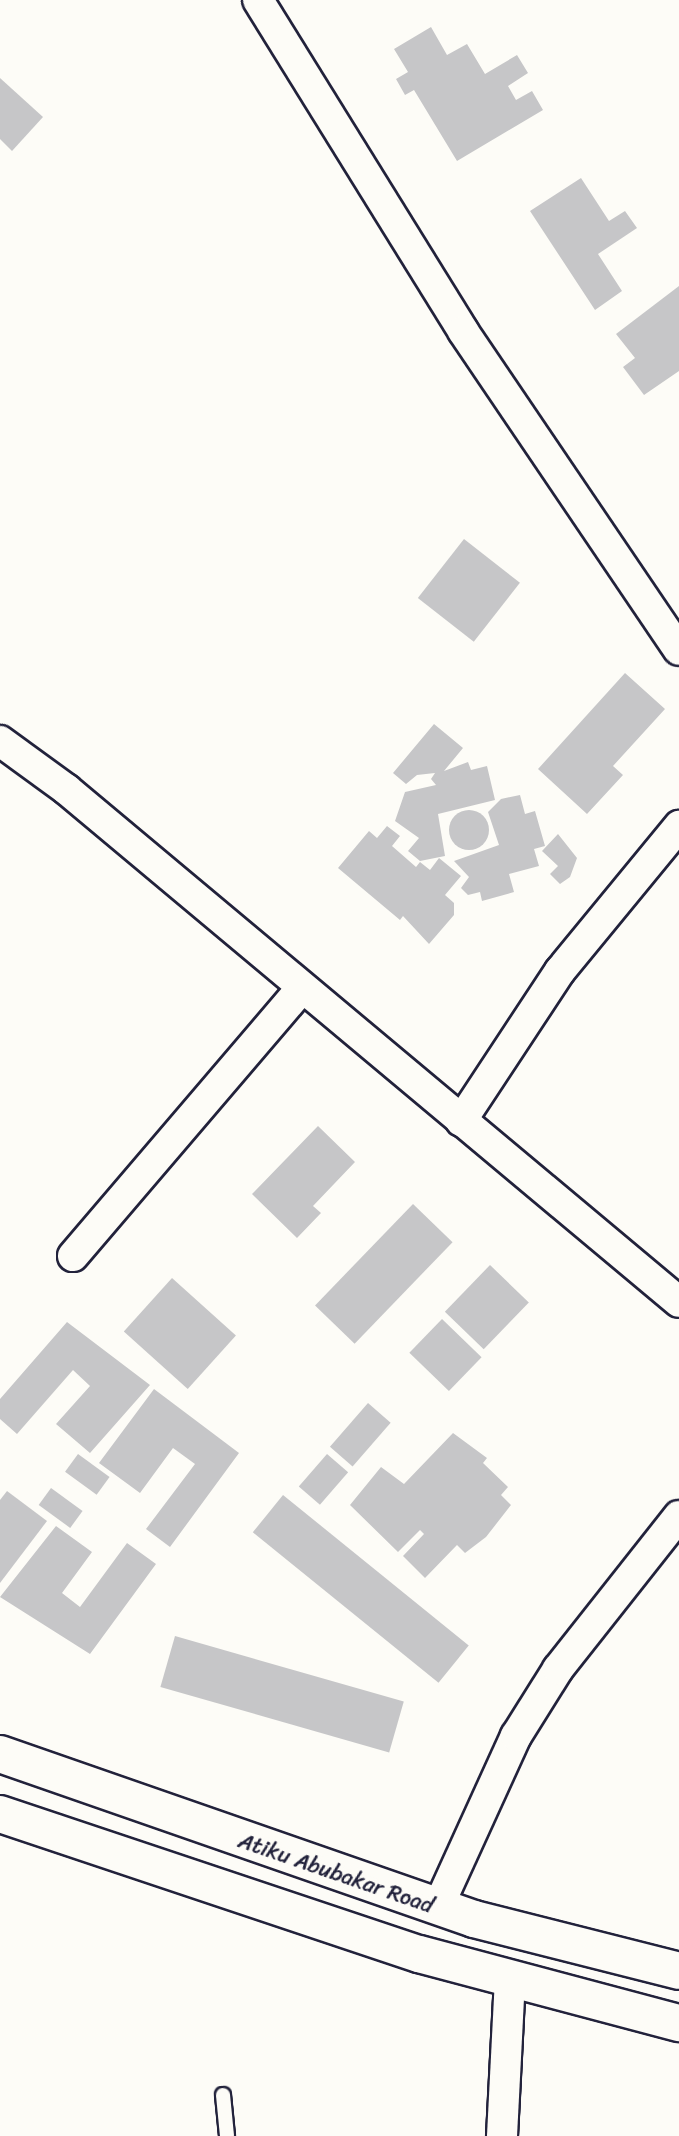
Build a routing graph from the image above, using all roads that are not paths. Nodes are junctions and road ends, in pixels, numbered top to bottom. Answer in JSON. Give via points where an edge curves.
{"nodes":[{"id":1,"x":258,"y":0,"type":"edge"},
{"id":2,"x":679,"y":650,"type":"edge"},
{"id":3,"x":0,"y":741,"type":"edge"},
{"id":4,"x":679,"y":826,"type":"edge"},
{"id":5,"x":300,"y":990,"type":"junction"},
{"id":6,"x":461,"y":1121,"type":"junction"},
{"id":7,"x":73,"y":1256,"type":"dead end"},
{"id":8,"x":679,"y":1302,"type":"edge"},
{"id":9,"x":679,"y":1516,"type":"edge"},
{"id":10,"x":0,"y":1754,"type":"edge"},
{"id":11,"x":0,"y":1814,"type":"edge"},
{"id":12,"x":438,"y":1907,"type":"junction"},
{"id":13,"x":679,"y":1971,"type":"edge"},
{"id":14,"x":510,"y":1980,"type":"junction"},
{"id":15,"x":679,"y":2023,"type":"edge"},
{"id":16,"x":223,"y":2095,"type":"dead end"},
{"id":17,"x":227,"y":2136,"type":"edge"},
{"id":18,"x":502,"y":2136,"type":"edge"}],
"edges":[{"from":1,"to":2,"type":"street","via":[[463,331]]},
{"from":3,"to":5,"type":"street","via":[[66,789]]},
{"from":4,"to":6,"type":"street","via":[[560,971]]},
{"from":5,"to":6,"type":"street"},
{"from":5,"to":7,"type":"street"},
{"from":6,"to":8,"type":"street"},
{"from":9,"to":12,"type":"street","via":[[558,1669],[516,1736]]},
{"from":10,"to":12,"type":"street","name":"Atiku Abubakar Road"},
{"from":11,"to":14,"type":"street"},
{"from":12,"to":13,"type":"street","name":"Atiku Abubakar Road"},
{"from":14,"to":15,"type":"street"},
{"from":14,"to":18,"type":"street"},
{"from":16,"to":17,"type":"lane"}]}
